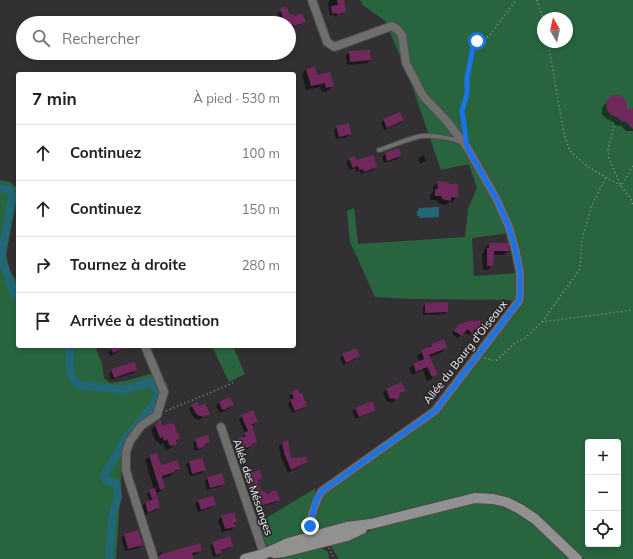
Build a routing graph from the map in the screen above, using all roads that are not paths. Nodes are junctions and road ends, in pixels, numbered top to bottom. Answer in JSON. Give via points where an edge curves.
{"nodes":[{"id":1,"x":312,"y":0,"type":"edge"},
{"id":2,"x":467,"y":147,"type":"junction"},
{"id":3,"x":379,"y":150,"type":"dead end"},
{"id":4,"x":146,"y":348,"type":"edge"},
{"id":5,"x":221,"y":427,"type":"dead end"},
{"id":6,"x":310,"y":541,"type":"junction"},
{"id":7,"x":264,"y":554,"type":"junction"},
{"id":8,"x":154,"y":559,"type":"edge"},
{"id":9,"x":246,"y":559,"type":"edge"},
{"id":10,"x":577,"y":559,"type":"edge"}],
"edges":[{"from":1,"to":2,"type":"street","name":"Allée du Bourg d'Oiseaux","via":[[327,42],[334,47],[392,26],[398,29],[402,36],[406,63],[422,96]]},
{"from":2,"to":3,"type":"lane","via":[[456,140],[422,136]]},
{"from":2,"to":6,"type":"street","name":"Allée du Bourg d'Oiseaux","via":[[509,227],[520,272],[519,301],[435,411],[322,491],[316,500],[310,526]]},
{"from":4,"to":8,"type":"street","via":[[164,392],[157,415],[141,426],[130,441],[126,452],[126,471]]},
{"from":5,"to":7,"type":"street","name":"Allée des Mésanges"},
{"from":6,"to":7,"type":"street","via":[[288,543]]},
{"from":6,"to":10,"type":"street","via":[[347,527],[371,524],[475,498],[493,499],[520,508]]},
{"from":7,"to":9,"type":"street"}]}
